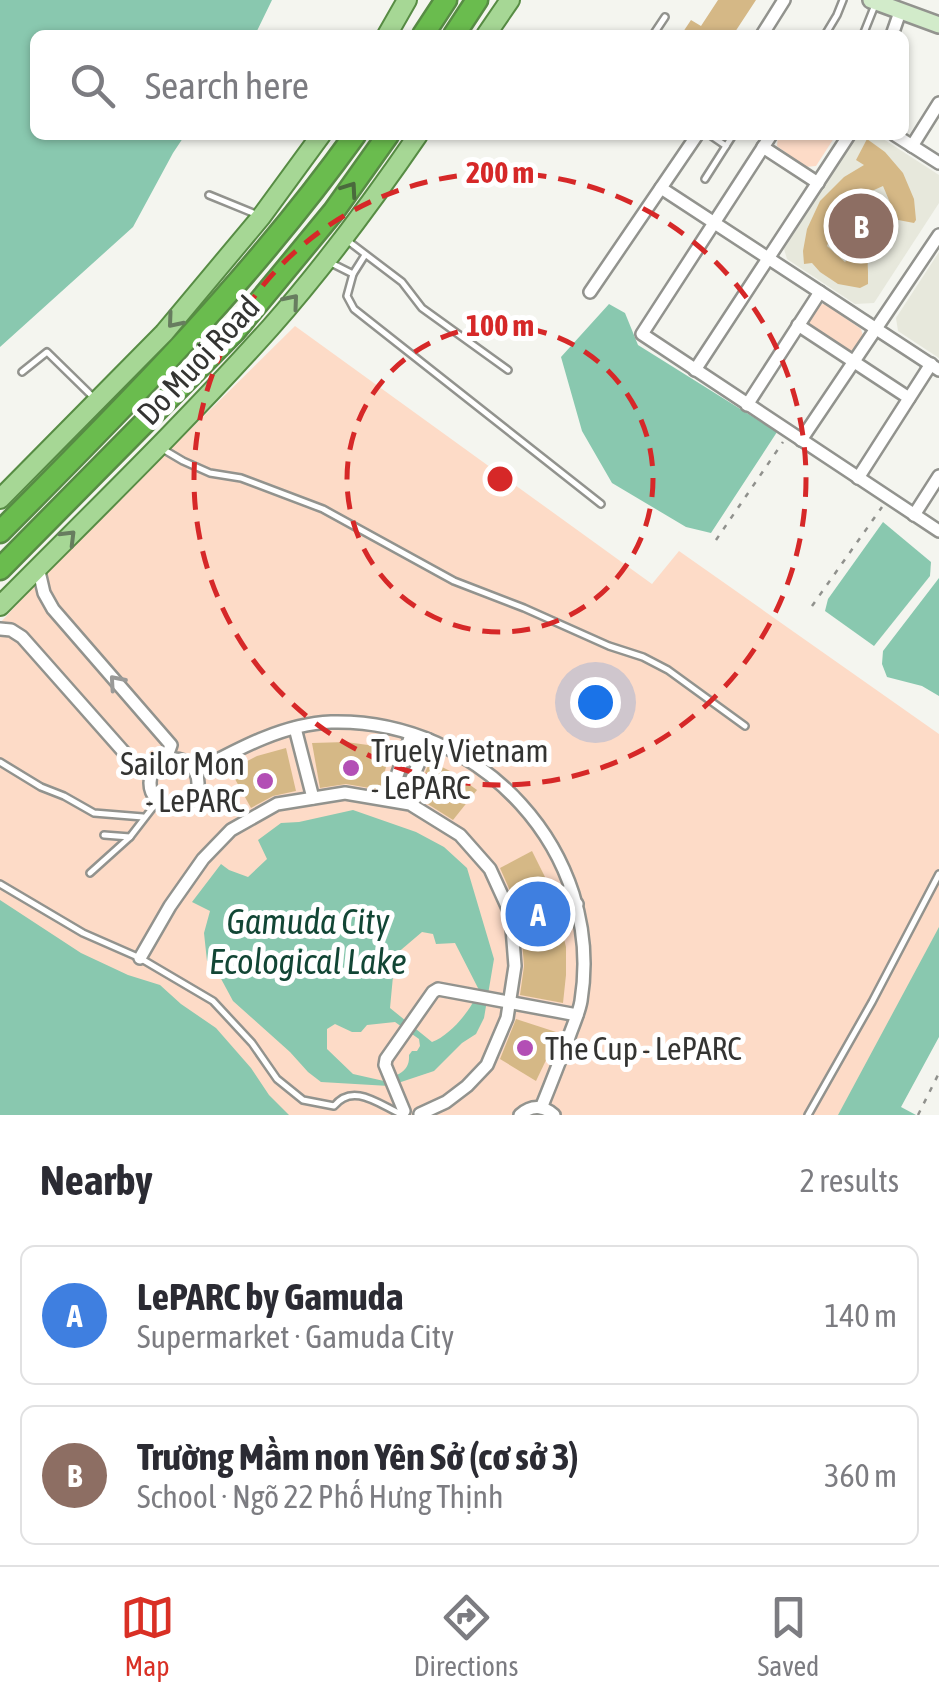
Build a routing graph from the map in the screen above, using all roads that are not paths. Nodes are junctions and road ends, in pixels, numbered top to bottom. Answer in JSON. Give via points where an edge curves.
{"nodes":[{"id":1,"x":407,"y":0,"type":"edge"},
{"id":2,"x":446,"y":0,"type":"edge"},
{"id":3,"x":477,"y":0,"type":"edge"},
{"id":4,"x":510,"y":0,"type":"edge"},
{"id":5,"x":784,"y":0,"type":"edge"},
{"id":6,"x":842,"y":0,"type":"edge"},
{"id":7,"x":873,"y":1,"type":"edge"},
{"id":8,"x":900,"y":12,"type":"junction"},
{"id":9,"x":665,"y":17,"type":"dead end"},
{"id":10,"x":939,"y":25,"type":"edge"},
{"id":11,"x":389,"y":30,"type":"edge"},
{"id":12,"x":427,"y":30,"type":"edge"},
{"id":13,"x":457,"y":30,"type":"edge"},
{"id":14,"x":489,"y":30,"type":"edge"},
{"id":15,"x":656,"y":30,"type":"edge"},
{"id":16,"x":765,"y":30,"type":"edge"},
{"id":17,"x":828,"y":30,"type":"edge"},
{"id":18,"x":864,"y":30,"type":"edge"},
{"id":19,"x":894,"y":30,"type":"edge"},
{"id":20,"x":939,"y":103,"type":"edge"},
{"id":21,"x":318,"y":140,"type":"edge"},
{"id":22,"x":351,"y":140,"type":"edge"},
{"id":23,"x":384,"y":140,"type":"edge"},
{"id":24,"x":414,"y":140,"type":"edge"},
{"id":25,"x":694,"y":140,"type":"edge"},
{"id":26,"x":717,"y":140,"type":"edge"},
{"id":27,"x":730,"y":140,"type":"edge"},
{"id":28,"x":766,"y":140,"type":"edge"},
{"id":29,"x":768,"y":140,"type":"edge"},
{"id":30,"x":846,"y":140,"type":"edge"},
{"id":31,"x":903,"y":140,"type":"edge"},
{"id":32,"x":726,"y":146,"type":"junction"},
{"id":33,"x":912,"y":146,"type":"junction"},
{"id":34,"x":939,"y":163,"type":"edge"},
{"id":35,"x":704,"y":178,"type":"dead end"},
{"id":36,"x":818,"y":183,"type":"junction"},
{"id":37,"x":661,"y":188,"type":"junction"},
{"id":38,"x":210,"y":195,"type":"dead end"},
{"id":39,"x":261,"y":216,"type":"junction"},
{"id":40,"x":714,"y":223,"type":"junction"},
{"id":41,"x":939,"y":236,"type":"edge"},
{"id":42,"x":344,"y":238,"type":"junction"},
{"id":43,"x":366,"y":256,"type":"junction"},
{"id":44,"x":768,"y":258,"type":"junction"},
{"id":45,"x":326,"y":260,"type":"junction"},
{"id":46,"x":354,"y":274,"type":"junction"},
{"id":47,"x":590,"y":292,"type":"dead end"},
{"id":48,"x":820,"y":292,"type":"junction"},
{"id":49,"x":798,"y":325,"type":"junction"},
{"id":50,"x":876,"y":329,"type":"junction"},
{"id":51,"x":854,"y":362,"type":"junction"},
{"id":52,"x":935,"y":367,"type":"edge"},
{"id":53,"x":508,"y":370,"type":"dead end"},
{"id":54,"x":694,"y":370,"type":"junction"},
{"id":55,"x":22,"y":372,"type":"dead end"},
{"id":56,"x":909,"y":398,"type":"junction"},
{"id":57,"x":97,"y":401,"type":"junction"},
{"id":58,"x":747,"y":405,"type":"junction"},
{"id":59,"x":801,"y":440,"type":"junction"},
{"id":60,"x":158,"y":446,"type":"junction"},
{"id":61,"x":939,"y":476,"type":"edge"},
{"id":62,"x":858,"y":478,"type":"junction"},
{"id":63,"x":0,"y":498,"type":"edge"},
{"id":64,"x":601,"y":504,"type":"dead end"},
{"id":65,"x":914,"y":515,"type":"junction"},
{"id":66,"x":939,"y":530,"type":"edge"},
{"id":67,"x":0,"y":532,"type":"edge"},
{"id":68,"x":38,"y":567,"type":"junction"},
{"id":69,"x":0,"y":569,"type":"edge"},
{"id":70,"x":0,"y":606,"type":"edge"},
{"id":71,"x":0,"y":629,"type":"edge"},
{"id":72,"x":746,"y":726,"type":"dead end"},
{"id":73,"x":298,"y":728,"type":"junction"},
{"id":74,"x":411,"y":735,"type":"junction"},
{"id":75,"x":428,"y":740,"type":"junction"},
{"id":76,"x":166,"y":759,"type":"junction"},
{"id":77,"x":0,"y":762,"type":"edge"},
{"id":78,"x":153,"y":770,"type":"junction"},
{"id":79,"x":196,"y":771,"type":"junction"},
{"id":80,"x":315,"y":798,"type":"junction"},
{"id":81,"x":395,"y":800,"type":"junction"},
{"id":82,"x":157,"y":802,"type":"junction"},
{"id":83,"x":144,"y":817,"type":"junction"},
{"id":84,"x":104,"y":835,"type":"dead end"},
{"id":85,"x":130,"y":837,"type":"junction"},
{"id":86,"x":90,"y":873,"type":"dead end"},
{"id":87,"x":939,"y":874,"type":"edge"},
{"id":88,"x":0,"y":884,"type":"edge"},
{"id":89,"x":572,"y":890,"type":"junction"},
{"id":90,"x":577,"y":904,"type":"junction"},
{"id":91,"x":511,"y":916,"type":"junction"},
{"id":92,"x":140,"y":958,"type":"junction"},
{"id":93,"x":509,"y":1002,"type":"junction"},
{"id":94,"x":577,"y":1015,"type":"junction"},
{"id":95,"x":541,"y":1108,"type":"junction"},
{"id":96,"x":402,"y":1113,"type":"edge"},
{"id":97,"x":420,"y":1114,"type":"edge"},
{"id":98,"x":520,"y":1115,"type":"edge"},
{"id":99,"x":554,"y":1115,"type":"edge"},
{"id":100,"x":808,"y":1115,"type":"edge"}],
"edges":[{"from":1,"to":11,"type":"main road"},
{"from":2,"to":12,"type":"highway"},
{"from":3,"to":13,"type":"highway"},
{"from":4,"to":14,"type":"main road"},
{"from":5,"to":16,"type":"street"},
{"from":6,"to":17,"type":"lane"},
{"from":7,"to":8,"type":"street"},
{"from":7,"to":18,"type":"lane"},
{"from":8,"to":10,"type":"street"},
{"from":8,"to":19,"type":"street"},
{"from":9,"to":15,"type":"lane"},
{"from":20,"to":33,"type":"street"},
{"from":21,"to":39,"type":"main road","name":"Do Muoi Road"},
{"from":22,"to":67,"type":"highway","via":[[213,313]]},
{"from":69,"to":23,"type":"highway","one_way":true,"via":[[235,332]]},
{"from":24,"to":42,"type":"main road","name":"Do Muoi Road"},
{"from":25,"to":37,"type":"street"},
{"from":26,"to":32,"type":"lane"},
{"from":27,"to":32,"type":"lane"},
{"from":28,"to":40,"type":"street"},
{"from":29,"to":36,"type":"street"},
{"from":30,"to":36,"type":"street"},
{"from":31,"to":33,"type":"street"},
{"from":32,"to":35,"type":"lane"},
{"from":33,"to":34,"type":"street"},
{"from":36,"to":44,"type":"street"},
{"from":37,"to":40,"type":"street"},
{"from":37,"to":47,"type":"street"},
{"from":38,"to":39,"type":"lane"},
{"from":39,"to":57,"type":"main road","name":"Do Muoi Road","one_way":true,"via":[[164,333]]},
{"from":40,"to":44,"type":"street"},
{"from":40,"to":54,"type":"street","via":[[642,334]]},
{"from":41,"to":50,"type":"street"},
{"from":42,"to":43,"type":"lane"},
{"from":42,"to":45,"type":"main road","name":"Do Muoi Road"},
{"from":43,"to":46,"type":"lane"},
{"from":43,"to":53,"type":"lane","via":[[402,282],[422,308]]},
{"from":44,"to":48,"type":"street"},
{"from":44,"to":54,"type":"street"},
{"from":45,"to":46,"type":"lane"},
{"from":60,"to":45,"type":"main road","name":"Do Muoi Road","one_way":true},
{"from":46,"to":64,"type":"lane","via":[[347,296],[354,310]]},
{"from":48,"to":49,"type":"street"},
{"from":48,"to":50,"type":"street"},
{"from":49,"to":51,"type":"street"},
{"from":49,"to":58,"type":"street"},
{"from":50,"to":51,"type":"street"},
{"from":50,"to":52,"type":"street"},
{"from":51,"to":56,"type":"street"},
{"from":51,"to":59,"type":"street"},
{"from":52,"to":56,"type":"street"},
{"from":54,"to":58,"type":"street"},
{"from":55,"to":57,"type":"lane","via":[[47,352]]},
{"from":56,"to":62,"type":"street"},
{"from":57,"to":63,"type":"main road","name":"Do Muoi Road"},
{"from":58,"to":59,"type":"street"},
{"from":59,"to":62,"type":"street"},
{"from":68,"to":60,"type":"main road","name":"Do Muoi Road","one_way":true},
{"from":60,"to":72,"type":"lane","via":[[210,473],[323,509],[454,581],[642,656]]},
{"from":61,"to":65,"type":"street"},
{"from":62,"to":65,"type":"street"},
{"from":65,"to":66,"type":"street"},
{"from":68,"to":70,"type":"main road","name":"Do Muoi Road"},
{"from":76,"to":68,"type":"street","one_way":true,"via":[[170,745],[53,610]]},
{"from":71,"to":78,"type":"street","via":[[22,637],[137,767]]},
{"from":73,"to":74,"type":"street","via":[[331,722]]},
{"from":73,"to":79,"type":"street"},
{"from":73,"to":80,"type":"street"},
{"from":74,"to":75,"type":"street"},
{"from":74,"to":81,"type":"street"},
{"from":75,"to":81,"type":"street"},
{"from":75,"to":89,"type":"street","via":[[481,767],[518,799],[556,852]]},
{"from":76,"to":78,"type":"street"},
{"from":76,"to":79,"type":"street","via":[[184,759]]},
{"from":77,"to":83,"type":"lane","via":[[94,813]]},
{"from":78,"to":82,"type":"street","via":[[149,786]]},
{"from":79,"to":82,"type":"street","via":[[199,788],[190,803],[173,808]]},
{"from":80,"to":81,"type":"street","via":[[345,792]]},
{"from":80,"to":92,"type":"street","via":[[277,804],[231,830],[181,890]]},
{"from":81,"to":91,"type":"street","via":[[460,836],[490,869]]},
{"from":82,"to":83,"type":"lane"},
{"from":83,"to":85,"type":"lane"},
{"from":84,"to":85,"type":"lane"},
{"from":85,"to":86,"type":"lane"},
{"from":87,"to":100,"type":"lane"},
{"from":88,"to":92,"type":"lane"},
{"from":89,"to":90,"type":"street"},
{"from":89,"to":91,"type":"street"},
{"from":90,"to":91,"type":"street"},
{"from":90,"to":94,"type":"street","via":[[584,965]]},
{"from":91,"to":93,"type":"street","via":[[515,966]]},
{"from":92,"to":96,"type":"lane","via":[[214,1001],[277,1079],[303,1100],[334,1106],[352,1094]]},
{"from":93,"to":94,"type":"street"},
{"from":93,"to":96,"type":"street","via":[[433,992],[386,1060]]},
{"from":93,"to":97,"type":"street","via":[[487,1065],[446,1102]]},
{"from":94,"to":95,"type":"street"},
{"from":95,"to":98,"type":"street"},
{"from":95,"to":99,"type":"street"},
{"from":96,"to":97,"type":"street"}]}
